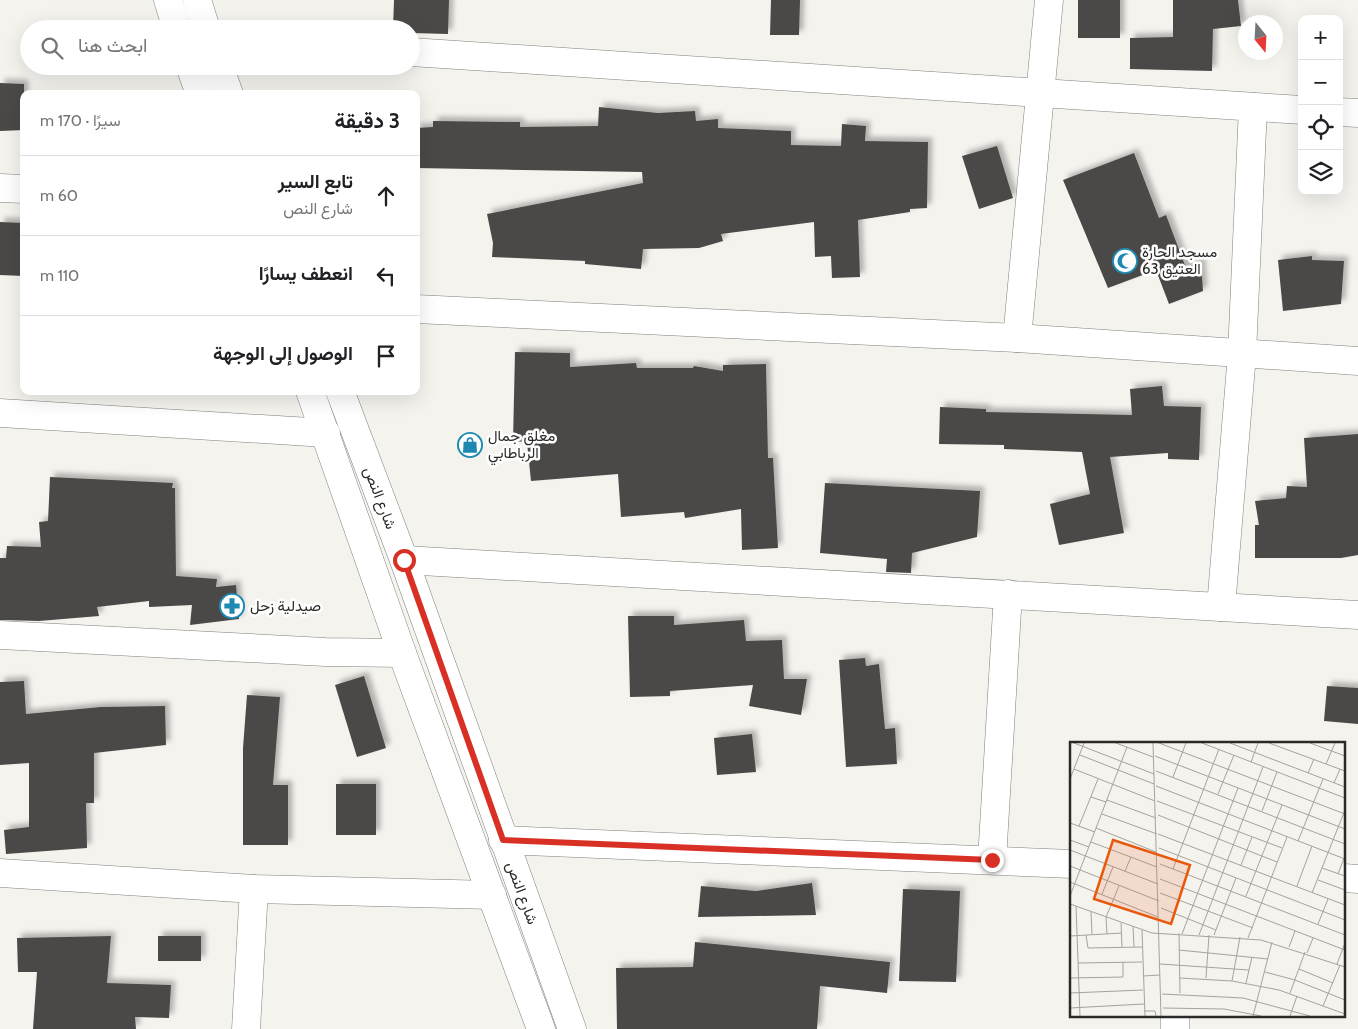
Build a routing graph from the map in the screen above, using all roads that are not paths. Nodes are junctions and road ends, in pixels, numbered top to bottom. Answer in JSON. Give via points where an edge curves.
{"nodes":[{"id":1,"x":168,"y":0,"type":"edge"},
{"id":2,"x":197,"y":0,"type":"edge"},
{"id":3,"x":1049,"y":0,"type":"edge"},
{"id":4,"x":174,"y":20,"type":"edge"},
{"id":5,"x":203,"y":20,"type":"edge"},
{"id":6,"x":420,"y":53,"type":"edge"},
{"id":7,"x":193,"y":75,"type":"edge"},
{"id":8,"x":222,"y":75,"type":"edge"},
{"id":9,"x":199,"y":90,"type":"edge"},
{"id":10,"x":228,"y":90,"type":"edge"},
{"id":11,"x":1041,"y":91,"type":"junction"},
{"id":12,"x":1253,"y":108,"type":"junction"},
{"id":13,"x":1298,"y":110,"type":"edge"},
{"id":14,"x":1343,"y":112,"type":"edge"},
{"id":15,"x":1358,"y":112,"type":"edge"},
{"id":16,"x":0,"y":188,"type":"edge"},
{"id":17,"x":20,"y":189,"type":"edge"},
{"id":18,"x":420,"y":309,"type":"edge"},
{"id":19,"x":1017,"y":338,"type":"junction"},
{"id":20,"x":1242,"y":354,"type":"junction"},
{"id":21,"x":1358,"y":361,"type":"edge"},
{"id":22,"x":312,"y":395,"type":"edge"},
{"id":23,"x":342,"y":395,"type":"edge"},
{"id":24,"x":0,"y":413,"type":"edge"},
{"id":25,"x":326,"y":433,"type":"junction"},
{"id":26,"x":404,"y":560,"type":"junction"},
{"id":27,"x":1008,"y":594,"type":"junction"},
{"id":28,"x":1221,"y":607,"type":"junction"},
{"id":29,"x":1358,"y":615,"type":"edge"},
{"id":30,"x":0,"y":635,"type":"edge"},
{"id":31,"x":402,"y":653,"type":"junction"},
{"id":32,"x":503,"y":840,"type":"junction"},
{"id":33,"x":992,"y":860,"type":"junction"},
{"id":34,"x":1070,"y":864,"type":"edge"},
{"id":35,"x":0,"y":874,"type":"edge"},
{"id":36,"x":254,"y":889,"type":"junction"},
{"id":37,"x":492,"y":895,"type":"junction"},
{"id":38,"x":1175,"y":1016,"type":"edge"},
{"id":39,"x":246,"y":1029,"type":"edge"},
{"id":40,"x":541,"y":1029,"type":"edge"},
{"id":41,"x":572,"y":1029,"type":"edge"},
{"id":42,"x":1175,"y":1029,"type":"edge"}],
"edges":[{"from":1,"to":4,"type":"street"},
{"from":2,"to":5,"type":"street"},
{"from":3,"to":11,"type":"street"},
{"from":6,"to":11,"type":"street"},
{"from":7,"to":9,"type":"street"},
{"from":8,"to":10,"type":"street"},
{"from":11,"to":12,"type":"street"},
{"from":11,"to":19,"type":"street"},
{"from":12,"to":13,"type":"street"},
{"from":12,"to":20,"type":"street"},
{"from":14,"to":15,"type":"street"},
{"from":16,"to":17,"type":"street"},
{"from":18,"to":19,"type":"street"},
{"from":19,"to":20,"type":"street"},
{"from":20,"to":21,"type":"street"},
{"from":20,"to":28,"type":"street"},
{"from":22,"to":25,"type":"street","name":"شارع النص"},
{"from":23,"to":26,"type":"street","name":"شارع النص"},
{"from":24,"to":25,"type":"street"},
{"from":25,"to":31,"type":"street","name":"شارع النص"},
{"from":26,"to":27,"type":"street"},
{"from":26,"to":32,"type":"street","name":"شارع النص"},
{"from":27,"to":28,"type":"street"},
{"from":27,"to":33,"type":"street"},
{"from":28,"to":29,"type":"street"},
{"from":30,"to":31,"type":"street"},
{"from":31,"to":37,"type":"street","name":"شارع النص"},
{"from":32,"to":33,"type":"street"},
{"from":32,"to":41,"type":"street","name":"شارع النص"},
{"from":33,"to":34,"type":"street"},
{"from":35,"to":36,"type":"street"},
{"from":36,"to":37,"type":"street"},
{"from":36,"to":39,"type":"street"},
{"from":37,"to":40,"type":"street","name":"شارع النص"},
{"from":38,"to":42,"type":"street"}]}
